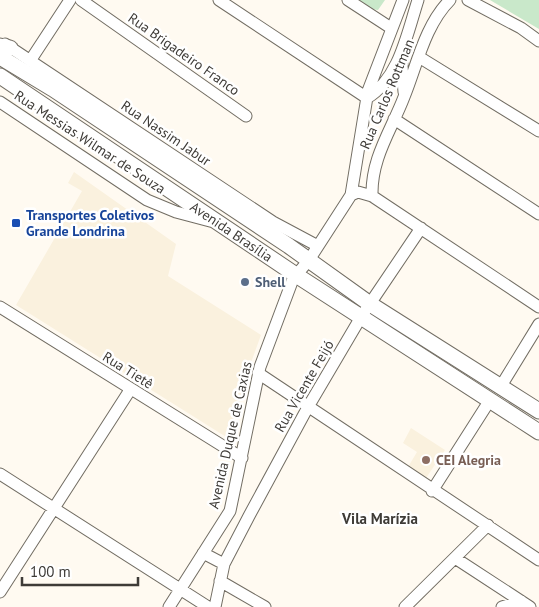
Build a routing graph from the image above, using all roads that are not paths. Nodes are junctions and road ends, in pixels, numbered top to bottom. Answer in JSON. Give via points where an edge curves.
{"nodes":[{"id":1,"x":70,"y":0,"type":"edge"},
{"id":2,"x":81,"y":0,"type":"edge"},
{"id":3,"x":219,"y":0,"type":"edge"},
{"id":4,"x":348,"y":0,"type":"edge"},
{"id":5,"x":403,"y":0,"type":"edge"},
{"id":6,"x":418,"y":0,"type":"edge"},
{"id":7,"x":468,"y":0,"type":"edge"},
{"id":8,"x":446,"y":4,"type":"edge"},
{"id":9,"x":391,"y":28,"type":"junction"},
{"id":10,"x":539,"y":41,"type":"edge"},
{"id":11,"x":3,"y":48,"type":"edge"},
{"id":12,"x":401,"y":52,"type":"junction"},
{"id":13,"x":419,"y":57,"type":"junction"},
{"id":14,"x":30,"y":61,"type":"junction"},
{"id":15,"x":0,"y":76,"type":"edge"},
{"id":16,"x":405,"y":96,"type":"junction"},
{"id":17,"x":367,"y":98,"type":"junction"},
{"id":18,"x":0,"y":102,"type":"edge"},
{"id":19,"x":246,"y":116,"type":"dead end"},
{"id":20,"x":394,"y":119,"type":"junction"},
{"id":21,"x":539,"y":131,"type":"edge"},
{"id":22,"x":351,"y":194,"type":"junction"},
{"id":23,"x":372,"y":196,"type":"junction"},
{"id":24,"x":539,"y":214,"type":"edge"},
{"id":25,"x":273,"y":222,"type":"junction"},
{"id":26,"x":220,"y":223,"type":"junction"},
{"id":27,"x":421,"y":228,"type":"junction"},
{"id":28,"x":289,"y":246,"type":"junction"},
{"id":29,"x":318,"y":246,"type":"junction"},
{"id":30,"x":309,"y":260,"type":"junction"},
{"id":31,"x":296,"y":275,"type":"junction"},
{"id":32,"x":370,"y":304,"type":"junction"},
{"id":33,"x":539,"y":307,"type":"edge"},
{"id":34,"x":1,"y":310,"type":"edge"},
{"id":35,"x":362,"y":317,"type":"junction"},
{"id":36,"x":539,"y":324,"type":"edge"},
{"id":37,"x":258,"y":373,"type":"junction"},
{"id":38,"x":501,"y":386,"type":"junction"},
{"id":39,"x":130,"y":390,"type":"junction"},
{"id":40,"x":490,"y":400,"type":"junction"},
{"id":41,"x":308,"y":407,"type":"junction"},
{"id":42,"x":539,"y":411,"type":"edge"},
{"id":43,"x":539,"y":432,"type":"edge"},
{"id":44,"x":242,"y":458,"type":"junction"},
{"id":45,"x":0,"y":474,"type":"edge"},
{"id":46,"x":432,"y":491,"type":"junction"},
{"id":47,"x":54,"y":508,"type":"junction"},
{"id":48,"x":230,"y":511,"type":"junction"},
{"id":49,"x":249,"y":516,"type":"junction"},
{"id":50,"x":488,"y":525,"type":"junction"},
{"id":51,"x":204,"y":553,"type":"junction"},
{"id":52,"x":455,"y":558,"type":"junction"},
{"id":53,"x":539,"y":560,"type":"edge"},
{"id":54,"x":224,"y":564,"type":"junction"},
{"id":55,"x":220,"y":581,"type":"junction"},
{"id":56,"x":180,"y":590,"type":"junction"},
{"id":57,"x":0,"y":592,"type":"edge"},
{"id":58,"x":526,"y":604,"type":"edge"},
{"id":59,"x":169,"y":607,"type":"edge"},
{"id":60,"x":208,"y":607,"type":"edge"},
{"id":61,"x":215,"y":607,"type":"edge"},
{"id":62,"x":264,"y":607,"type":"edge"},
{"id":63,"x":405,"y":607,"type":"edge"},
{"id":64,"x":502,"y":607,"type":"edge"}],
"edges":[{"from":1,"to":14,"type":"street"},
{"from":2,"to":19,"type":"street","name":"Rua Brigadeiro Franco"},
{"from":3,"to":17,"type":"street"},
{"from":4,"to":9,"type":"street"},
{"from":5,"to":9,"type":"street","name":"Avenida Duque de Caxias"},
{"from":6,"to":12,"type":"street"},
{"from":7,"to":10,"type":"street"},
{"from":8,"to":13,"type":"street","name":"Rua Carlos Rottman"},
{"from":9,"to":17,"type":"street","name":"Avenida Duque de Caxias"},
{"from":11,"to":14,"type":"street","name":"Rua Nassim Jabur"},
{"from":11,"to":28,"type":"highway","name":"Avenida Brasília","via":[[53,89]]},
{"from":12,"to":16,"type":"street"},
{"from":12,"to":17,"type":"street","via":[[386,83]]},
{"from":13,"to":16,"type":"street","name":"Rua Carlos Rottman"},
{"from":13,"to":21,"type":"street"},
{"from":14,"to":25,"type":"street","name":"Rua Nassim Jabur"},
{"from":15,"to":26,"type":"highway","name":"Avenida Brasília"},
{"from":16,"to":20,"type":"street","name":"Rua Carlos Rottman"},
{"from":17,"to":22,"type":"street","name":"Avenida Duque de Caxias"},
{"from":18,"to":26,"type":"street","name":"Rua Messias Wilmar de Souza","via":[[147,200],[176,212]]},
{"from":20,"to":23,"type":"street","name":"Rua Carlos Rottman","via":[[371,178]]},
{"from":20,"to":24,"type":"street"},
{"from":22,"to":23,"type":"street","via":[[358,192]]},
{"from":22,"to":29,"type":"street","name":"Avenida Duque de Caxias"},
{"from":23,"to":27,"type":"street"},
{"from":25,"to":28,"type":"highway"},
{"from":25,"to":29,"type":"street","name":"Rua Nassim Jabur"},
{"from":26,"to":31,"type":"highway","name":"Avenida Brasília"},
{"from":27,"to":32,"type":"street","name":"Rua Vicente Feijó"},
{"from":27,"to":33,"type":"street"},
{"from":28,"to":30,"type":"highway","name":"Avenida Brasília"},
{"from":29,"to":30,"type":"street","name":"Avenida Duque de Caxias"},
{"from":30,"to":31,"type":"street","name":"Avenida Duque de Caxias"},
{"from":30,"to":32,"type":"highway","name":"Avenida Brasília"},
{"from":31,"to":35,"type":"highway","name":"Avenida Brasília"},
{"from":31,"to":37,"type":"street","name":"Avenida Duque de Caxias"},
{"from":32,"to":35,"type":"street","name":"Rua Vicente Feijó"},
{"from":32,"to":38,"type":"highway","name":"Avenida Brasília"},
{"from":34,"to":39,"type":"street","name":"Rua Tietê"},
{"from":35,"to":40,"type":"highway","name":"Avenida Brasília"},
{"from":35,"to":41,"type":"street","name":"Rua Vicente Feijó"},
{"from":36,"to":38,"type":"street"},
{"from":37,"to":41,"type":"street"},
{"from":37,"to":44,"type":"street","name":"Avenida Duque de Caxias"},
{"from":38,"to":42,"type":"highway","name":"Avenida Brasília"},
{"from":39,"to":44,"type":"street","name":"Rua Tietê"},
{"from":39,"to":47,"type":"street"},
{"from":40,"to":43,"type":"highway","name":"Avenida Brasília"},
{"from":40,"to":46,"type":"street"},
{"from":41,"to":46,"type":"street"},
{"from":41,"to":49,"type":"street","name":"Rua Vicente Feijó"},
{"from":44,"to":48,"type":"street","name":"Avenida Duque de Caxias"},
{"from":45,"to":47,"type":"street"},
{"from":46,"to":50,"type":"street"},
{"from":47,"to":56,"type":"street"},
{"from":47,"to":57,"type":"street"},
{"from":48,"to":49,"type":"street"},
{"from":48,"to":51,"type":"street","name":"Avenida Duque de Caxias"},
{"from":49,"to":54,"type":"street","name":"Rua Vicente Feijó"},
{"from":50,"to":52,"type":"street"},
{"from":50,"to":53,"type":"street"},
{"from":51,"to":54,"type":"street"},
{"from":51,"to":56,"type":"street","name":"Avenida Duque de Caxias"},
{"from":52,"to":58,"type":"street"},
{"from":52,"to":63,"type":"street"},
{"from":54,"to":55,"type":"street","name":"Rua Vicente Feijó"},
{"from":55,"to":61,"type":"street","name":"Rua Vicente Feijó"},
{"from":55,"to":62,"type":"street"},
{"from":56,"to":59,"type":"street","name":"Avenida Duque de Caxias"},
{"from":56,"to":60,"type":"street"},
{"from":58,"to":64,"type":"street"}]}
